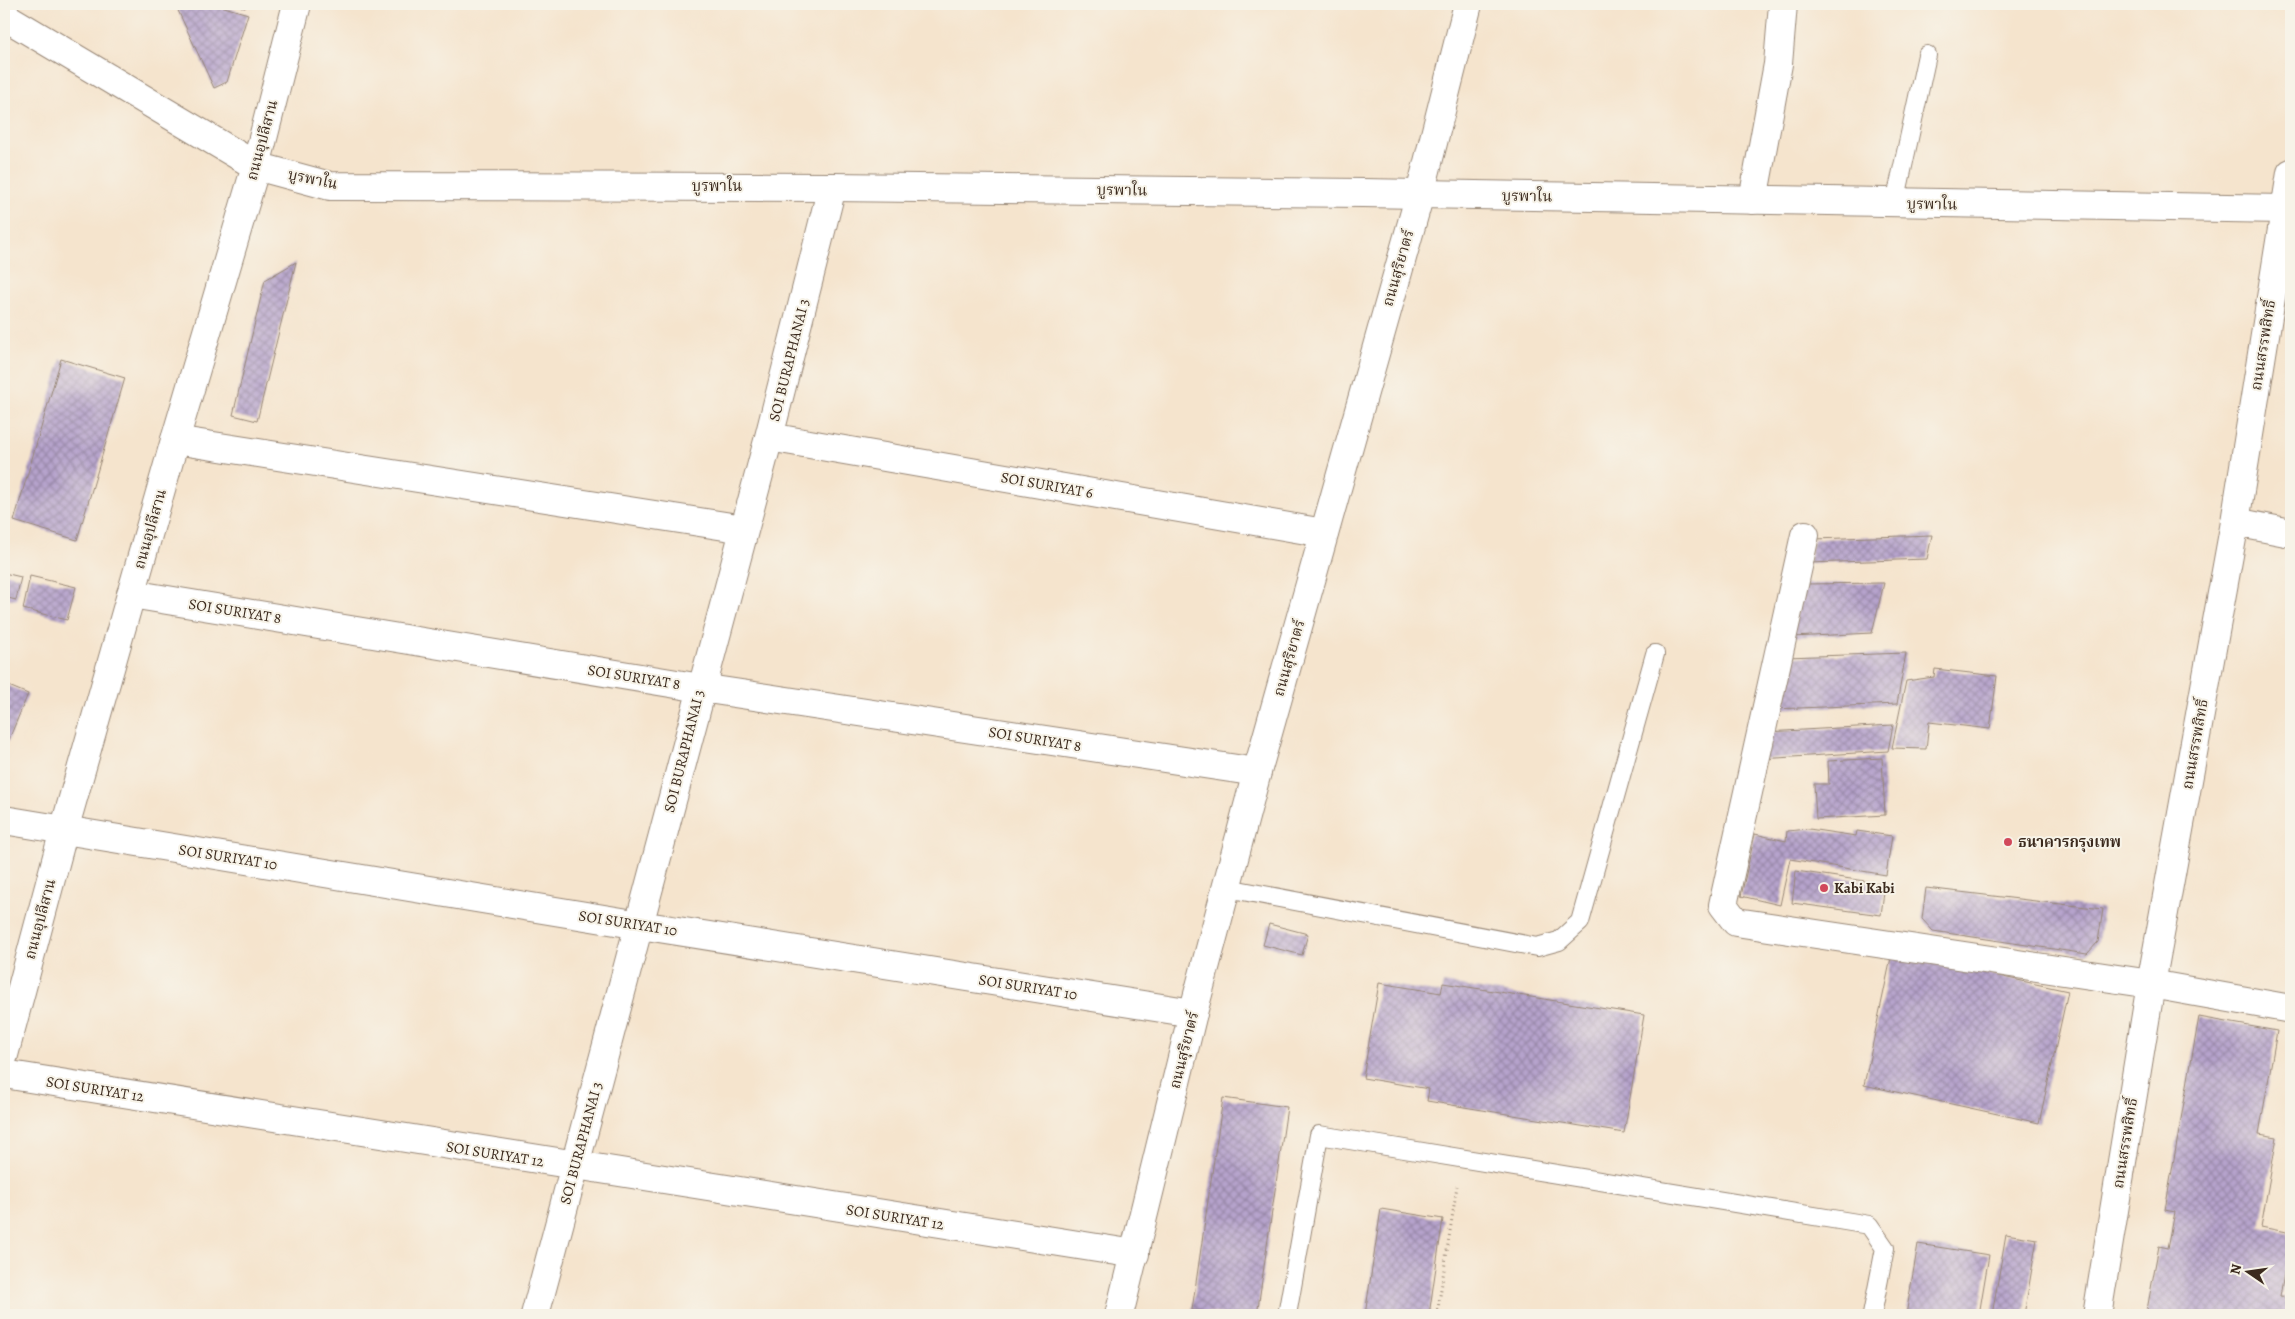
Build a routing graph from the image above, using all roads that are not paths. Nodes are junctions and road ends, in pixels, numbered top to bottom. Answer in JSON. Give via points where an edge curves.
{"nodes":[{"id":1,"x":297,"y":4,"type":"edge"},
{"id":2,"x":1468,"y":4,"type":"edge"},
{"id":3,"x":1783,"y":4,"type":"edge"},
{"id":4,"x":4,"y":16,"type":"edge"},
{"id":5,"x":1927,"y":55,"type":"dead end"},
{"id":6,"x":256,"y":166,"type":"junction"},
{"id":7,"x":2291,"y":174,"type":"edge"},
{"id":8,"x":832,"y":187,"type":"junction"},
{"id":9,"x":1420,"y":194,"type":"junction"},
{"id":10,"x":1753,"y":200,"type":"junction"},
{"id":11,"x":1895,"y":203,"type":"junction"},
{"id":12,"x":2289,"y":209,"type":"edge"},
{"id":13,"x":769,"y":437,"type":"junction"},
{"id":14,"x":174,"y":440,"type":"junction"},
{"id":15,"x":2235,"y":522,"type":"junction"},
{"id":16,"x":744,"y":529,"type":"junction"},
{"id":17,"x":1324,"y":533,"type":"junction"},
{"id":18,"x":2291,"y":533,"type":"edge"},
{"id":19,"x":1805,"y":535,"type":"dead end"},
{"id":20,"x":132,"y":594,"type":"junction"},
{"id":21,"x":1655,"y":654,"type":"dead end"},
{"id":22,"x":701,"y":688,"type":"junction"},
{"id":23,"x":1257,"y":772,"type":"junction"},
{"id":24,"x":4,"y":820,"type":"edge"},
{"id":25,"x":64,"y":830,"type":"junction"},
{"id":26,"x":1227,"y":888,"type":"junction"},
{"id":27,"x":640,"y":926,"type":"junction"},
{"id":28,"x":2151,"y":984,"type":"junction"},
{"id":29,"x":2291,"y":1009,"type":"edge"},
{"id":30,"x":1193,"y":1013,"type":"junction"},
{"id":31,"x":4,"y":1055,"type":"edge"},
{"id":32,"x":4,"y":1074,"type":"edge"},
{"id":33,"x":574,"y":1166,"type":"junction"},
{"id":34,"x":1135,"y":1254,"type":"junction"},
{"id":35,"x":535,"y":1315,"type":"edge"},
{"id":36,"x":1119,"y":1315,"type":"edge"},
{"id":37,"x":1287,"y":1315,"type":"edge"},
{"id":38,"x":1872,"y":1315,"type":"edge"},
{"id":39,"x":2096,"y":1315,"type":"edge"}],
"edges":[{"from":1,"to":6,"type":"street","name":"ถนนอุปลีสาน"},
{"from":2,"to":9,"type":"street","name":"ถนนสุริยาตร์"},
{"from":3,"to":10,"type":"street","via":[[1778,64]]},
{"from":4,"to":6,"type":"street","name":"บูรพาใน"},
{"from":5,"to":11,"type":"lane"},
{"from":6,"to":8,"type":"street","name":"บูรพาใน","via":[[330,186]]},
{"from":6,"to":14,"type":"street","name":"ถนนอุปลีสาน"},
{"from":7,"to":12,"type":"street","name":"ถนนสรรพสิทธิ์"},
{"from":8,"to":9,"type":"street","name":"บูรพาใน"},
{"from":8,"to":13,"type":"street","name":"SOI BURAPHANAI 3"},
{"from":9,"to":10,"type":"street","name":"บูรพาใน"},
{"from":9,"to":17,"type":"street","name":"ถนนสุริยาตร์"},
{"from":10,"to":11,"type":"street","name":"บูรพาใน"},
{"from":11,"to":12,"type":"street","name":"บูรพาใน"},
{"from":12,"to":15,"type":"street","name":"ถนนสรรพสิทธิ์"},
{"from":13,"to":16,"type":"street","name":"SOI BURAPHANAI 3"},
{"from":13,"to":17,"type":"street","name":"SOI SURIYAT 6"},
{"from":14,"to":16,"type":"street"},
{"from":14,"to":20,"type":"street","name":"ถนนอุปลีสาน"},
{"from":15,"to":18,"type":"street"},
{"from":15,"to":28,"type":"street","name":"ถนนสรรพสิทธิ์"},
{"from":16,"to":22,"type":"street","name":"SOI BURAPHANAI 3"},
{"from":17,"to":23,"type":"street","name":"ถนนสุริยาตร์"},
{"from":19,"to":28,"type":"street","via":[[1723,905],[1736,922]]},
{"from":20,"to":22,"type":"street","name":"SOI SURIYAT 8"},
{"from":20,"to":25,"type":"street","name":"ถนนอุปลีสาน"},
{"from":21,"to":26,"type":"lane","via":[[1580,922],[1560,941],[1537,947]]},
{"from":22,"to":23,"type":"street","name":"SOI SURIYAT 8"},
{"from":22,"to":27,"type":"street","name":"SOI BURAPHANAI 3"},
{"from":23,"to":26,"type":"street","name":"ถนนสุริยาตร์"},
{"from":24,"to":25,"type":"street","name":"SOI SURIYAT 10"},
{"from":25,"to":27,"type":"street","name":"SOI SURIYAT 10"},
{"from":25,"to":31,"type":"street","name":"ถนนอุปลีสาน"},
{"from":26,"to":30,"type":"street","name":"ถนนสุริยาตร์"},
{"from":27,"to":30,"type":"street","name":"SOI SURIYAT 10"},
{"from":27,"to":33,"type":"street","name":"SOI BURAPHANAI 3"},
{"from":28,"to":29,"type":"street"},
{"from":28,"to":39,"type":"street","name":"ถนนสรรพสิทธิ์"},
{"from":30,"to":34,"type":"street","name":"ถนนสุริยาตร์"},
{"from":32,"to":33,"type":"street","name":"SOI SURIYAT 12"},
{"from":33,"to":34,"type":"street","name":"SOI SURIYAT 12"},
{"from":33,"to":35,"type":"street","name":"SOI BURAPHANAI 3"},
{"from":34,"to":36,"type":"street","name":"ถนนสุริยาตร์"},
{"from":37,"to":38,"type":"lane","via":[[1319,1135],[1869,1225],[1886,1248]]}]}
